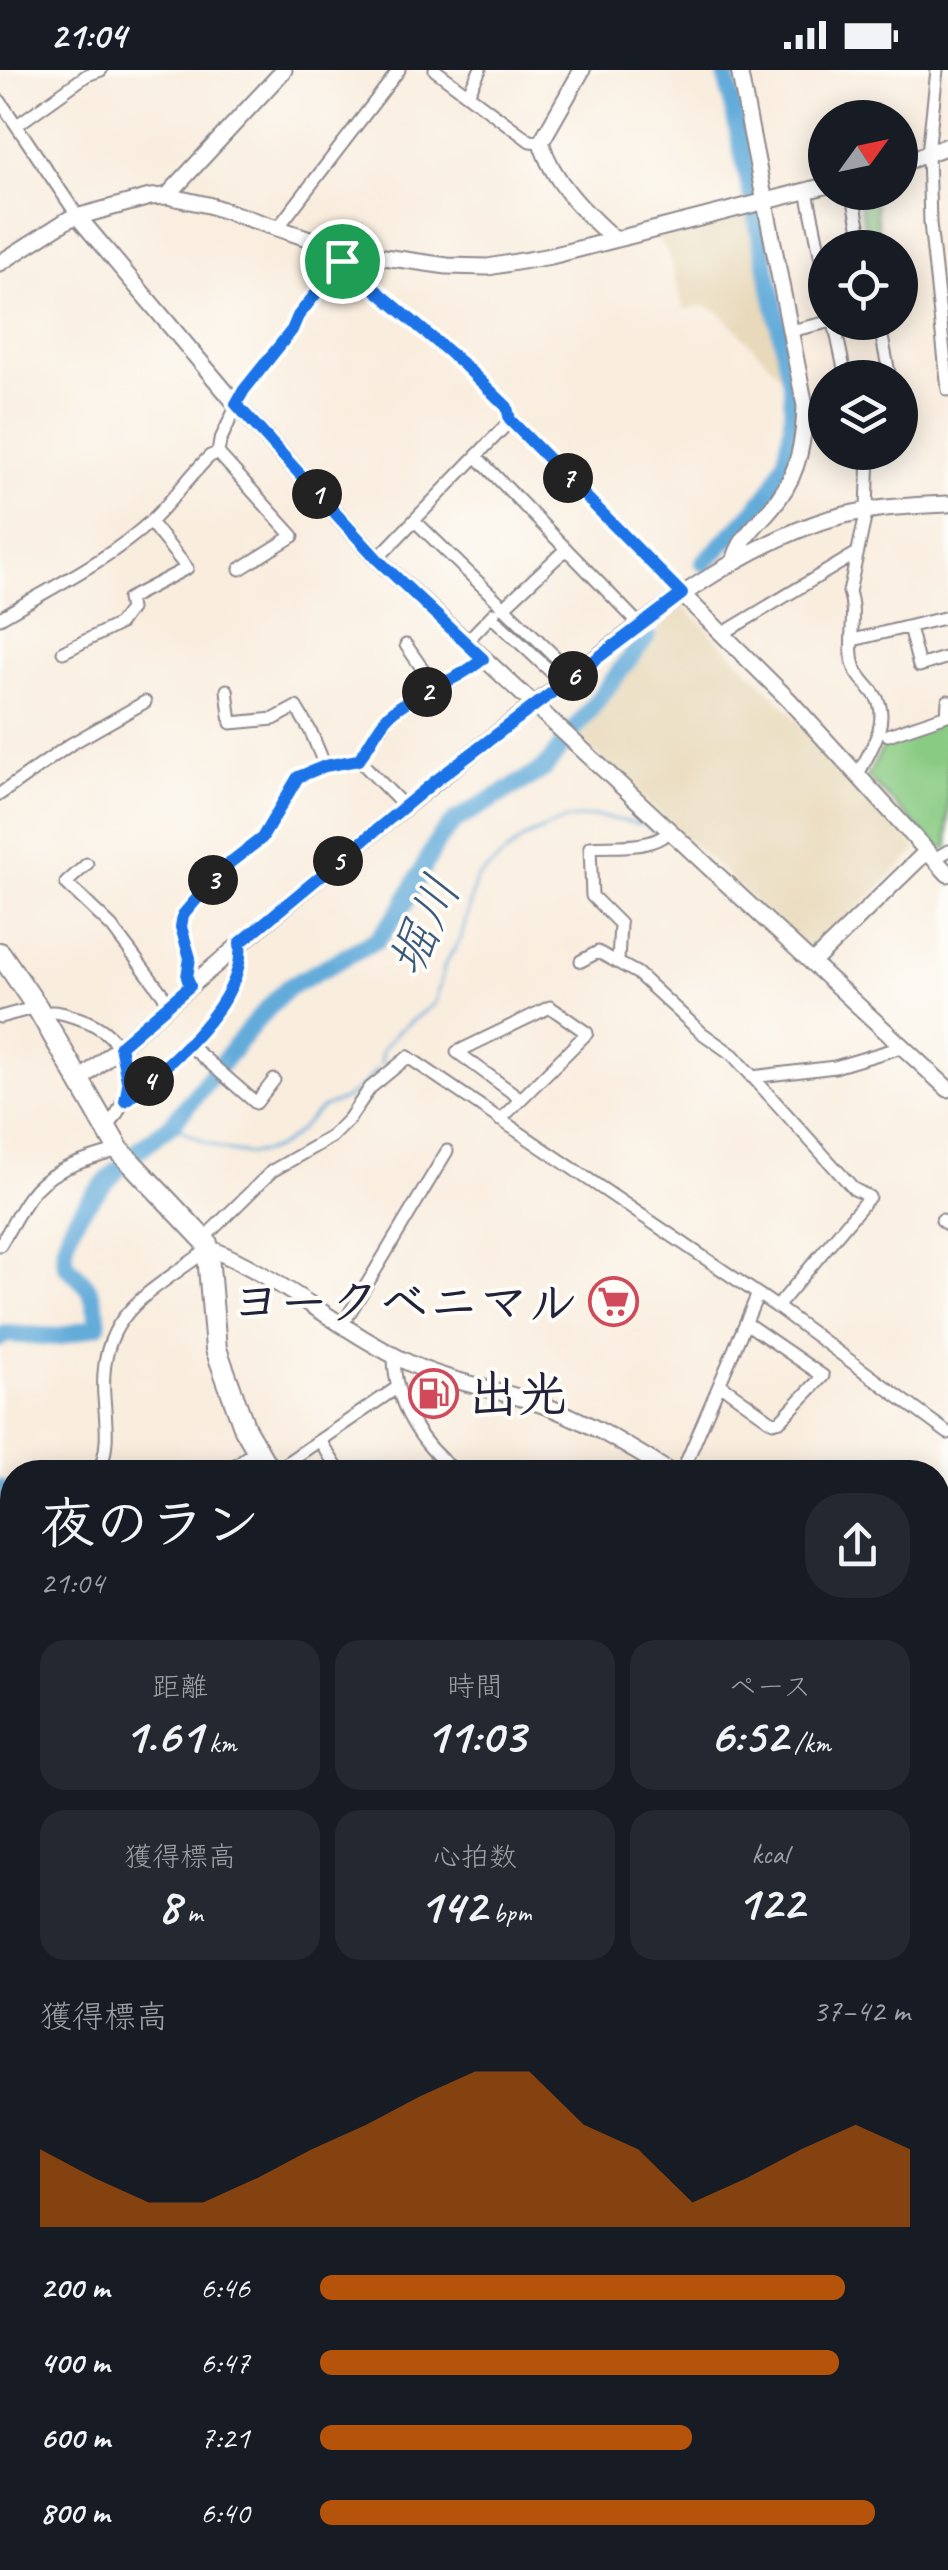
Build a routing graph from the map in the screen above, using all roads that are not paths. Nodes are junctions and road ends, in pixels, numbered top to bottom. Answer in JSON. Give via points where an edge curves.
{"nodes":[{"id":1,"x":100,"y":70,"type":"edge"},
{"id":2,"x":284,"y":70,"type":"edge"},
{"id":3,"x":399,"y":70,"type":"edge"},
{"id":4,"x":435,"y":70,"type":"edge"},
{"id":5,"x":480,"y":70,"type":"edge"},
{"id":6,"x":582,"y":70,"type":"edge"},
{"id":7,"x":739,"y":70,"type":"edge"},
{"id":8,"x":936,"y":70,"type":"edge"},
{"id":9,"x":468,"y":94,"type":"junction"},
{"id":10,"x":0,"y":101,"type":"edge"},
{"id":11,"x":17,"y":125,"type":"junction"},
{"id":12,"x":541,"y":142,"type":"junction"},
{"id":13,"x":948,"y":146,"type":"edge"},
{"id":14,"x":928,"y":153,"type":"junction"},
{"id":15,"x":918,"y":157,"type":"edge"},
{"id":16,"x":807,"y":191,"type":"joint"},
{"id":17,"x":168,"y":196,"type":"junction"},
{"id":18,"x":756,"y":202,"type":"junction"},
{"id":19,"x":79,"y":218,"type":"junction"},
{"id":20,"x":277,"y":229,"type":"junction"},
{"id":21,"x":815,"y":230,"type":"edge"},
{"id":22,"x":614,"y":239,"type":"junction"},
{"id":23,"x":346,"y":256,"type":"junction"},
{"id":24,"x":0,"y":263,"type":"edge"},
{"id":25,"x":942,"y":292,"type":"edge"},
{"id":26,"x":808,"y":327,"type":"edge"},
{"id":27,"x":790,"y":330,"type":"junction"},
{"id":28,"x":946,"y":354,"type":"edge"},
{"id":29,"x":948,"y":390,"type":"edge"},
{"id":30,"x":236,"y":404,"type":"junction"},
{"id":31,"x":510,"y":420,"type":"junction"},
{"id":32,"x":218,"y":454,"type":"junction"},
{"id":33,"x":476,"y":456,"type":"junction"},
{"id":34,"x":868,"y":470,"type":"edge"},
{"id":35,"x":948,"y":504,"type":"edge"},
{"id":36,"x":866,"y":509,"type":"junction"},
{"id":37,"x":415,"y":520,"type":"junction"},
{"id":38,"x":150,"y":522,"type":"junction"},
{"id":39,"x":566,"y":550,"type":"junction"},
{"id":40,"x":858,"y":553,"type":"junction"},
{"id":41,"x":378,"y":560,"type":"junction"},
{"id":42,"x":734,"y":562,"type":"junction"},
{"id":43,"x":240,"y":570,"type":"dead end"},
{"id":44,"x":682,"y":594,"type":"junction"},
{"id":45,"x":498,"y":610,"type":"junction"},
{"id":46,"x":948,"y":617,"type":"edge"},
{"id":47,"x":0,"y":618,"type":"edge"},
{"id":48,"x":640,"y":625,"type":"junction"},
{"id":49,"x":909,"y":627,"type":"junction"},
{"id":50,"x":722,"y":634,"type":"junction"},
{"id":51,"x":853,"y":640,"type":"junction"},
{"id":52,"x":466,"y":642,"type":"junction"},
{"id":53,"x":406,"y":645,"type":"dead end"},
{"id":54,"x":63,"y":652,"type":"dead end"},
{"id":55,"x":948,"y":658,"type":"edge"},
{"id":56,"x":483,"y":659,"type":"junction"},
{"id":57,"x":568,"y":679,"type":"junction"},
{"id":58,"x":435,"y":687,"type":"junction"},
{"id":59,"x":226,"y":690,"type":"dead end"},
{"id":60,"x":948,"y":701,"type":"edge"},
{"id":61,"x":145,"y":702,"type":"dead end"},
{"id":62,"x":533,"y":706,"type":"junction"},
{"id":63,"x":888,"y":735,"type":"dead end"},
{"id":64,"x":358,"y":760,"type":"junction"},
{"id":65,"x":325,"y":766,"type":"junction"},
{"id":66,"x":857,"y":776,"type":"junction"},
{"id":67,"x":0,"y":794,"type":"edge"},
{"id":68,"x":404,"y":806,"type":"junction"},
{"id":69,"x":670,"y":832,"type":"junction"},
{"id":70,"x":936,"y":854,"type":"edge"},
{"id":71,"x":87,"y":864,"type":"dead end"},
{"id":72,"x":948,"y":874,"type":"edge"},
{"id":73,"x":240,"y":943,"type":"junction"},
{"id":74,"x":0,"y":953,"type":"edge"},
{"id":75,"x":581,"y":961,"type":"dead end"},
{"id":76,"x":618,"y":961,"type":"junction"},
{"id":77,"x":812,"y":963,"type":"junction"},
{"id":78,"x":190,"y":986,"type":"junction"},
{"id":79,"x":170,"y":1004,"type":"junction"},
{"id":80,"x":38,"y":1010,"type":"junction"},
{"id":81,"x":0,"y":1017,"type":"edge"},
{"id":82,"x":120,"y":1046,"type":"junction"},
{"id":83,"x":189,"y":1046,"type":"junction"},
{"id":84,"x":902,"y":1047,"type":"junction"},
{"id":85,"x":752,"y":1076,"type":"junction"},
{"id":86,"x":274,"y":1080,"type":"dead end"},
{"id":87,"x":78,"y":1082,"type":"junction"},
{"id":88,"x":948,"y":1089,"type":"edge"},
{"id":89,"x":521,"y":1099,"type":"junction"},
{"id":90,"x":125,"y":1101,"type":"junction"},
{"id":91,"x":500,"y":1120,"type":"junction"},
{"id":92,"x":105,"y":1129,"type":"junction"},
{"id":93,"x":119,"y":1150,"type":"junction"},
{"id":94,"x":447,"y":1151,"type":"dead end"},
{"id":95,"x":206,"y":1243,"type":"junction"},
{"id":96,"x":0,"y":1245,"type":"edge"},
{"id":97,"x":758,"y":1296,"type":"junction"},
{"id":98,"x":776,"y":1308,"type":"junction"},
{"id":99,"x":746,"y":1323,"type":"junction"},
{"id":100,"x":343,"y":1324,"type":"junction"},
{"id":101,"x":394,"y":1356,"type":"junction"},
{"id":102,"x":720,"y":1384,"type":"junction"},
{"id":103,"x":398,"y":1387,"type":"junction"},
{"id":104,"x":948,"y":1433,"type":"edge"},
{"id":105,"x":320,"y":1442,"type":"junction"},
{"id":106,"x":256,"y":1450,"type":"junction"},
{"id":107,"x":104,"y":1460,"type":"edge"},
{"id":108,"x":242,"y":1460,"type":"edge"},
{"id":109,"x":263,"y":1460,"type":"edge"},
{"id":110,"x":291,"y":1460,"type":"edge"},
{"id":111,"x":332,"y":1460,"type":"edge"},
{"id":112,"x":442,"y":1460,"type":"edge"},
{"id":113,"x":649,"y":1460,"type":"edge"},
{"id":114,"x":687,"y":1460,"type":"edge"}],
"edges":[{"from":1,"to":11,"type":"street"},
{"from":2,"to":17,"type":"street"},
{"from":3,"to":20,"type":"street"},
{"from":4,"to":9,"type":"street"},
{"from":5,"to":9,"type":"street"},
{"from":6,"to":12,"type":"street"},
{"from":7,"to":18,"type":"street"},
{"from":8,"to":14,"type":"street"},
{"from":9,"to":12,"type":"street"},
{"from":10,"to":11,"type":"street"},
{"from":11,"to":19,"type":"street"},
{"from":12,"to":22,"type":"street","via":[[577,204]]},
{"from":13,"to":14,"type":"street"},
{"from":14,"to":15,"type":"street"},
{"from":14,"to":25,"type":"street"},
{"from":16,"to":18,"type":"street"},
{"from":16,"to":21,"type":"street"},
{"from":17,"to":19,"type":"street"},
{"from":17,"to":20,"type":"street"},
{"from":18,"to":22,"type":"street"},
{"from":18,"to":27,"type":"street"},
{"from":19,"to":24,"type":"street"},
{"from":19,"to":30,"type":"street"},
{"from":20,"to":23,"type":"street"},
{"from":22,"to":23,"type":"street","via":[[488,267]]},
{"from":23,"to":30,"type":"street"},
{"from":23,"to":31,"type":"street","via":[[507,407]]},
{"from":25,"to":28,"type":"street"},
{"from":26,"to":27,"type":"street"},
{"from":27,"to":42,"type":"street","via":[[805,406],[802,449],[780,497],[740,541]]},
{"from":28,"to":29,"type":"street"},
{"from":30,"to":32,"type":"street"},
{"from":30,"to":41,"type":"street"},
{"from":31,"to":33,"type":"street"},
{"from":31,"to":44,"type":"street"},
{"from":32,"to":38,"type":"street"},
{"from":32,"to":43,"type":"street","via":[[293,536]]},
{"from":33,"to":37,"type":"street"},
{"from":33,"to":39,"type":"street"},
{"from":34,"to":36,"type":"street"},
{"from":35,"to":36,"type":"street"},
{"from":36,"to":40,"type":"street"},
{"from":36,"to":42,"type":"street","via":[[813,524]]},
{"from":37,"to":41,"type":"street"},
{"from":37,"to":45,"type":"street"},
{"from":38,"to":47,"type":"street"},
{"from":38,"to":54,"type":"street","via":[[187,568],[128,599],[130,609],[119,624]]},
{"from":39,"to":45,"type":"street"},
{"from":39,"to":48,"type":"street"},
{"from":40,"to":50,"type":"street"},
{"from":40,"to":51,"type":"street","via":[[849,592]]},
{"from":41,"to":52,"type":"street"},
{"from":42,"to":44,"type":"street"},
{"from":44,"to":48,"type":"street"},
{"from":44,"to":50,"type":"street"},
{"from":45,"to":52,"type":"street"},
{"from":45,"to":57,"type":"street"},
{"from":46,"to":49,"type":"street"},
{"from":48,"to":57,"type":"street"},
{"from":49,"to":51,"type":"street"},
{"from":49,"to":55,"type":"street","via":[[918,666]]},
{"from":50,"to":66,"type":"street"},
{"from":51,"to":66,"type":"street","via":[[852,665],[882,713]]},
{"from":52,"to":56,"type":"street"},
{"from":53,"to":58,"type":"street"},
{"from":56,"to":58,"type":"street"},
{"from":56,"to":62,"type":"street"},
{"from":57,"to":62,"type":"street"},
{"from":58,"to":64,"type":"street","via":[[393,711]]},
{"from":59,"to":65,"type":"street","via":[[231,723],[274,720],[296,707]]},
{"from":60,"to":63,"type":"street","via":[[947,716]]},
{"from":61,"to":67,"type":"street"},
{"from":62,"to":68,"type":"street"},
{"from":62,"to":69,"type":"street"},
{"from":64,"to":65,"type":"street"},
{"from":64,"to":68,"type":"street"},
{"from":65,"to":78,"type":"street","via":[[298,777],[262,838],[223,868],[183,915]]},
{"from":66,"to":70,"type":"street"},
{"from":68,"to":73,"type":"street"},
{"from":69,"to":76,"type":"street","via":[[645,844],[590,846],[592,896],[620,924]]},
{"from":69,"to":77,"type":"street"},
{"from":70,"to":72,"type":"street"},
{"from":70,"to":77,"type":"street"},
{"from":71,"to":79,"type":"street","via":[[66,883],[112,927]]},
{"from":73,"to":78,"type":"street"},
{"from":73,"to":83,"type":"street","via":[[242,962]]},
{"from":74,"to":80,"type":"highway"},
{"from":75,"to":76,"type":"street","via":[[598,952]]},
{"from":76,"to":85,"type":"street"},
{"from":77,"to":84,"type":"street"},
{"from":78,"to":79,"type":"street"},
{"from":79,"to":82,"type":"street"},
{"from":80,"to":81,"type":"street"},
{"from":80,"to":82,"type":"street","via":[[88,1022]]},
{"from":80,"to":87,"type":"highway"},
{"from":82,"to":87,"type":"street"},
{"from":82,"to":90,"type":"street"},
{"from":83,"to":86,"type":"street","via":[[256,1102]]},
{"from":83,"to":90,"type":"street"},
{"from":84,"to":85,"type":"street","via":[[835,1067]]},
{"from":84,"to":88,"type":"street"},
{"from":85,"to":98,"type":"street","via":[[854,1189],[869,1197]]},
{"from":87,"to":92,"type":"highway"},
{"from":89,"to":89,"type":"street","via":[[586,1033],[550,1007],[456,1052]]},
{"from":89,"to":91,"type":"street"},
{"from":90,"to":92,"type":"street"},
{"from":91,"to":95,"type":"street","via":[[408,1057],[370,1088],[331,1136],[272,1172]]},
{"from":91,"to":97,"type":"street"},
{"from":92,"to":93,"type":"highway"},
{"from":93,"to":95,"type":"highway"},
{"from":93,"to":96,"type":"street","via":[[45,1180]]},
{"from":94,"to":100,"type":"street"},
{"from":95,"to":100,"type":"street"},
{"from":95,"to":106,"type":"highway","via":[[216,1349]]},
{"from":95,"to":107,"type":"street","via":[[111,1333],[102,1368]]},
{"from":97,"to":98,"type":"street"},
{"from":97,"to":99,"type":"street"},
{"from":98,"to":104,"type":"street"},
{"from":99,"to":102,"type":"street"},
{"from":99,"to":102,"type":"street","via":[[823,1376],[773,1422]]},
{"from":100,"to":101,"type":"street"},
{"from":101,"to":103,"type":"street"},
{"from":101,"to":113,"type":"street","via":[[434,1375],[530,1400]]},
{"from":102,"to":114,"type":"street"},
{"from":103,"to":105,"type":"street"},
{"from":103,"to":112,"type":"street","via":[[421,1438]]},
{"from":105,"to":110,"type":"street"},
{"from":105,"to":111,"type":"street"},
{"from":106,"to":108,"type":"street"},
{"from":106,"to":109,"type":"highway"}]}
